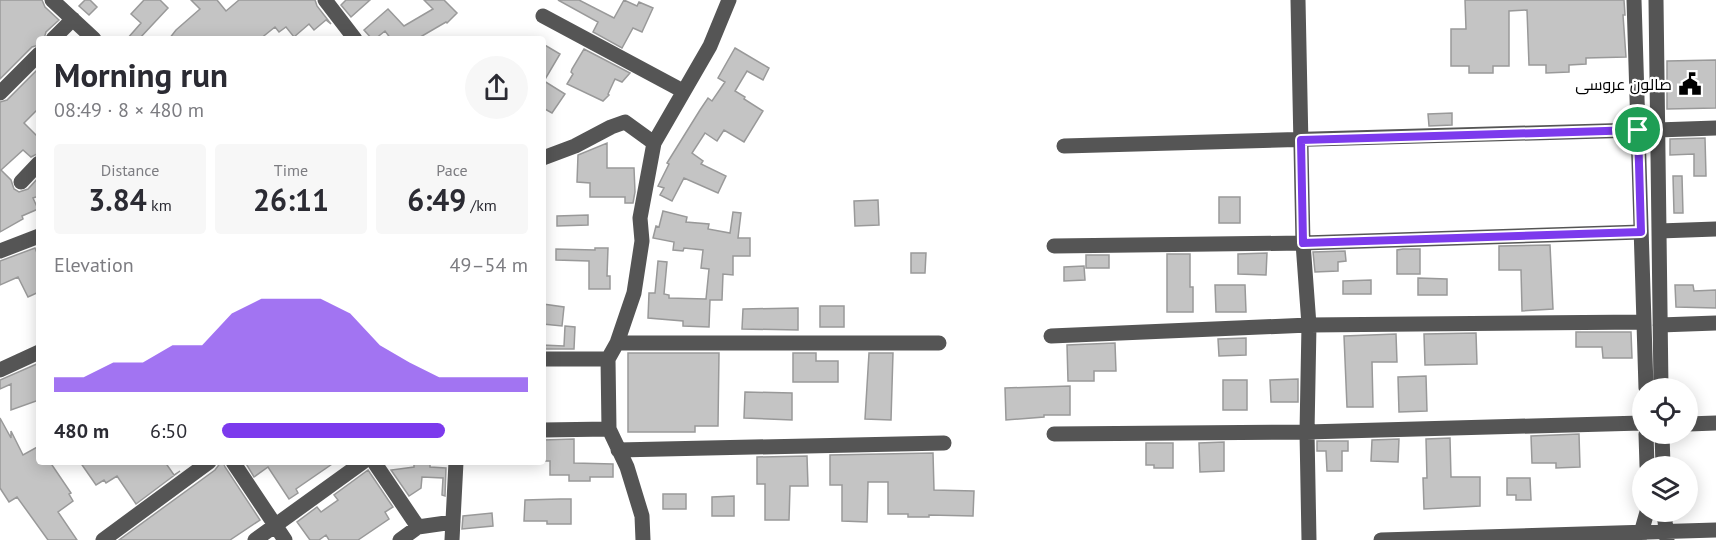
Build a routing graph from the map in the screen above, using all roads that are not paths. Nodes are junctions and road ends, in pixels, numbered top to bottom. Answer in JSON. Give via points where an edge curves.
{"nodes":[{"id":1,"x":52,"y":0,"type":"edge"},
{"id":2,"x":325,"y":0,"type":"edge"},
{"id":3,"x":729,"y":0,"type":"edge"},
{"id":4,"x":1298,"y":0,"type":"edge"},
{"id":5,"x":1634,"y":0,"type":"edge"},
{"id":6,"x":1656,"y":0,"type":"edge"},
{"id":7,"x":543,"y":16,"type":"dead end"},
{"id":8,"x":73,"y":19,"type":"junction"},
{"id":9,"x":57,"y":36,"type":"edge"},
{"id":10,"x":91,"y":36,"type":"edge"},
{"id":11,"x":354,"y":36,"type":"edge"},
{"id":12,"x":36,"y":57,"type":"edge"},
{"id":13,"x":683,"y":92,"type":"junction"},
{"id":14,"x":0,"y":93,"type":"edge"},
{"id":15,"x":1716,"y":128,"type":"edge"},
{"id":16,"x":1638,"y":130,"type":"junction"},
{"id":17,"x":1658,"y":130,"type":"junction"},
{"id":18,"x":1301,"y":140,"type":"junction"},
{"id":19,"x":654,"y":143,"type":"junction"},
{"id":20,"x":1064,"y":146,"type":"dead end"},
{"id":21,"x":546,"y":157,"type":"edge"},
{"id":22,"x":36,"y":166,"type":"edge"},
{"id":23,"x":21,"y":182,"type":"dead end"},
{"id":24,"x":1716,"y":229,"type":"edge"},
{"id":25,"x":1659,"y":231,"type":"junction"},
{"id":26,"x":1641,"y":232,"type":"junction"},
{"id":27,"x":36,"y":237,"type":"edge"},
{"id":28,"x":1303,"y":243,"type":"junction"},
{"id":29,"x":1054,"y":246,"type":"dead end"},
{"id":30,"x":0,"y":251,"type":"edge"},
{"id":31,"x":1644,"y":322,"type":"junction"},
{"id":32,"x":1716,"y":323,"type":"edge"},
{"id":33,"x":1309,"y":325,"type":"junction"},
{"id":34,"x":1660,"y":325,"type":"junction"},
{"id":35,"x":1051,"y":336,"type":"dead end"},
{"id":36,"x":617,"y":343,"type":"junction"},
{"id":37,"x":939,"y":343,"type":"dead end"},
{"id":38,"x":36,"y":353,"type":"edge"},
{"id":39,"x":546,"y":359,"type":"edge"},
{"id":40,"x":608,"y":359,"type":"junction"},
{"id":41,"x":0,"y":370,"type":"edge"},
{"id":42,"x":1646,"y":378,"type":"edge"},
{"id":43,"x":1661,"y":378,"type":"edge"},
{"id":44,"x":1632,"y":423,"type":"edge"},
{"id":45,"x":1716,"y":423,"type":"edge"},
{"id":46,"x":1698,"y":424,"type":"edge"},
{"id":47,"x":609,"y":429,"type":"junction"},
{"id":48,"x":546,"y":430,"type":"edge"},
{"id":49,"x":1307,"y":432,"type":"junction"},
{"id":50,"x":1054,"y":434,"type":"dead end"},
{"id":51,"x":944,"y":443,"type":"dead end"},
{"id":52,"x":618,"y":450,"type":"junction"},
{"id":53,"x":205,"y":465,"type":"edge"},
{"id":54,"x":235,"y":465,"type":"edge"},
{"id":55,"x":359,"y":465,"type":"edge"},
{"id":56,"x":376,"y":465,"type":"edge"},
{"id":57,"x":456,"y":465,"type":"edge"},
{"id":58,"x":453,"y":522,"type":"junction"},
{"id":59,"x":275,"y":526,"type":"junction"},
{"id":60,"x":418,"y":527,"type":"junction"},
{"id":61,"x":1716,"y":530,"type":"edge"},
{"id":62,"x":1640,"y":536,"type":"edge"},
{"id":63,"x":1667,"y":536,"type":"edge"},
{"id":64,"x":103,"y":540,"type":"edge"},
{"id":65,"x":255,"y":540,"type":"edge"},
{"id":66,"x":285,"y":540,"type":"edge"},
{"id":67,"x":400,"y":540,"type":"edge"},
{"id":68,"x":452,"y":540,"type":"edge"},
{"id":69,"x":643,"y":540,"type":"edge"},
{"id":70,"x":1309,"y":540,"type":"edge"},
{"id":71,"x":1381,"y":540,"type":"edge"}],
"edges":[{"from":1,"to":8,"type":"street"},
{"from":2,"to":11,"type":"street"},
{"from":3,"to":13,"type":"street","via":[[710,46]]},
{"from":4,"to":18,"type":"street"},
{"from":5,"to":16,"type":"street"},
{"from":6,"to":17,"type":"street"},
{"from":7,"to":13,"type":"street"},
{"from":8,"to":9,"type":"street"},
{"from":8,"to":10,"type":"street"},
{"from":12,"to":14,"type":"street"},
{"from":13,"to":19,"type":"street"},
{"from":15,"to":17,"type":"street"},
{"from":16,"to":18,"type":"street"},
{"from":16,"to":26,"type":"street"},
{"from":17,"to":25,"type":"street"},
{"from":18,"to":20,"type":"street"},
{"from":18,"to":28,"type":"street"},
{"from":19,"to":21,"type":"street","via":[[625,122]]},
{"from":19,"to":36,"type":"street","via":[[640,218],[642,241],[634,293]]},
{"from":22,"to":23,"type":"street"},
{"from":24,"to":25,"type":"street"},
{"from":25,"to":34,"type":"street"},
{"from":26,"to":28,"type":"street"},
{"from":26,"to":31,"type":"street"},
{"from":27,"to":30,"type":"street"},
{"from":28,"to":29,"type":"street"},
{"from":28,"to":33,"type":"street"},
{"from":31,"to":33,"type":"street"},
{"from":31,"to":42,"type":"street"},
{"from":32,"to":34,"type":"street"},
{"from":33,"to":35,"type":"street"},
{"from":33,"to":49,"type":"street"},
{"from":34,"to":43,"type":"street"},
{"from":36,"to":37,"type":"street"},
{"from":36,"to":40,"type":"street"},
{"from":38,"to":41,"type":"street"},
{"from":39,"to":40,"type":"street"},
{"from":40,"to":47,"type":"street"},
{"from":44,"to":49,"type":"street"},
{"from":45,"to":46,"type":"street"},
{"from":47,"to":48,"type":"street"},
{"from":47,"to":52,"type":"street"},
{"from":49,"to":50,"type":"street"},
{"from":49,"to":70,"type":"street"},
{"from":51,"to":52,"type":"street"},
{"from":52,"to":69,"type":"street","via":[[642,516]]},
{"from":53,"to":64,"type":"street"},
{"from":54,"to":59,"type":"street"},
{"from":55,"to":59,"type":"street"},
{"from":56,"to":60,"type":"street"},
{"from":57,"to":58,"type":"street"},
{"from":58,"to":60,"type":"street"},
{"from":58,"to":68,"type":"street"},
{"from":59,"to":65,"type":"street"},
{"from":59,"to":66,"type":"street"},
{"from":60,"to":67,"type":"street"},
{"from":61,"to":63,"type":"street"},
{"from":62,"to":63,"type":"street"},
{"from":62,"to":71,"type":"street"}]}
